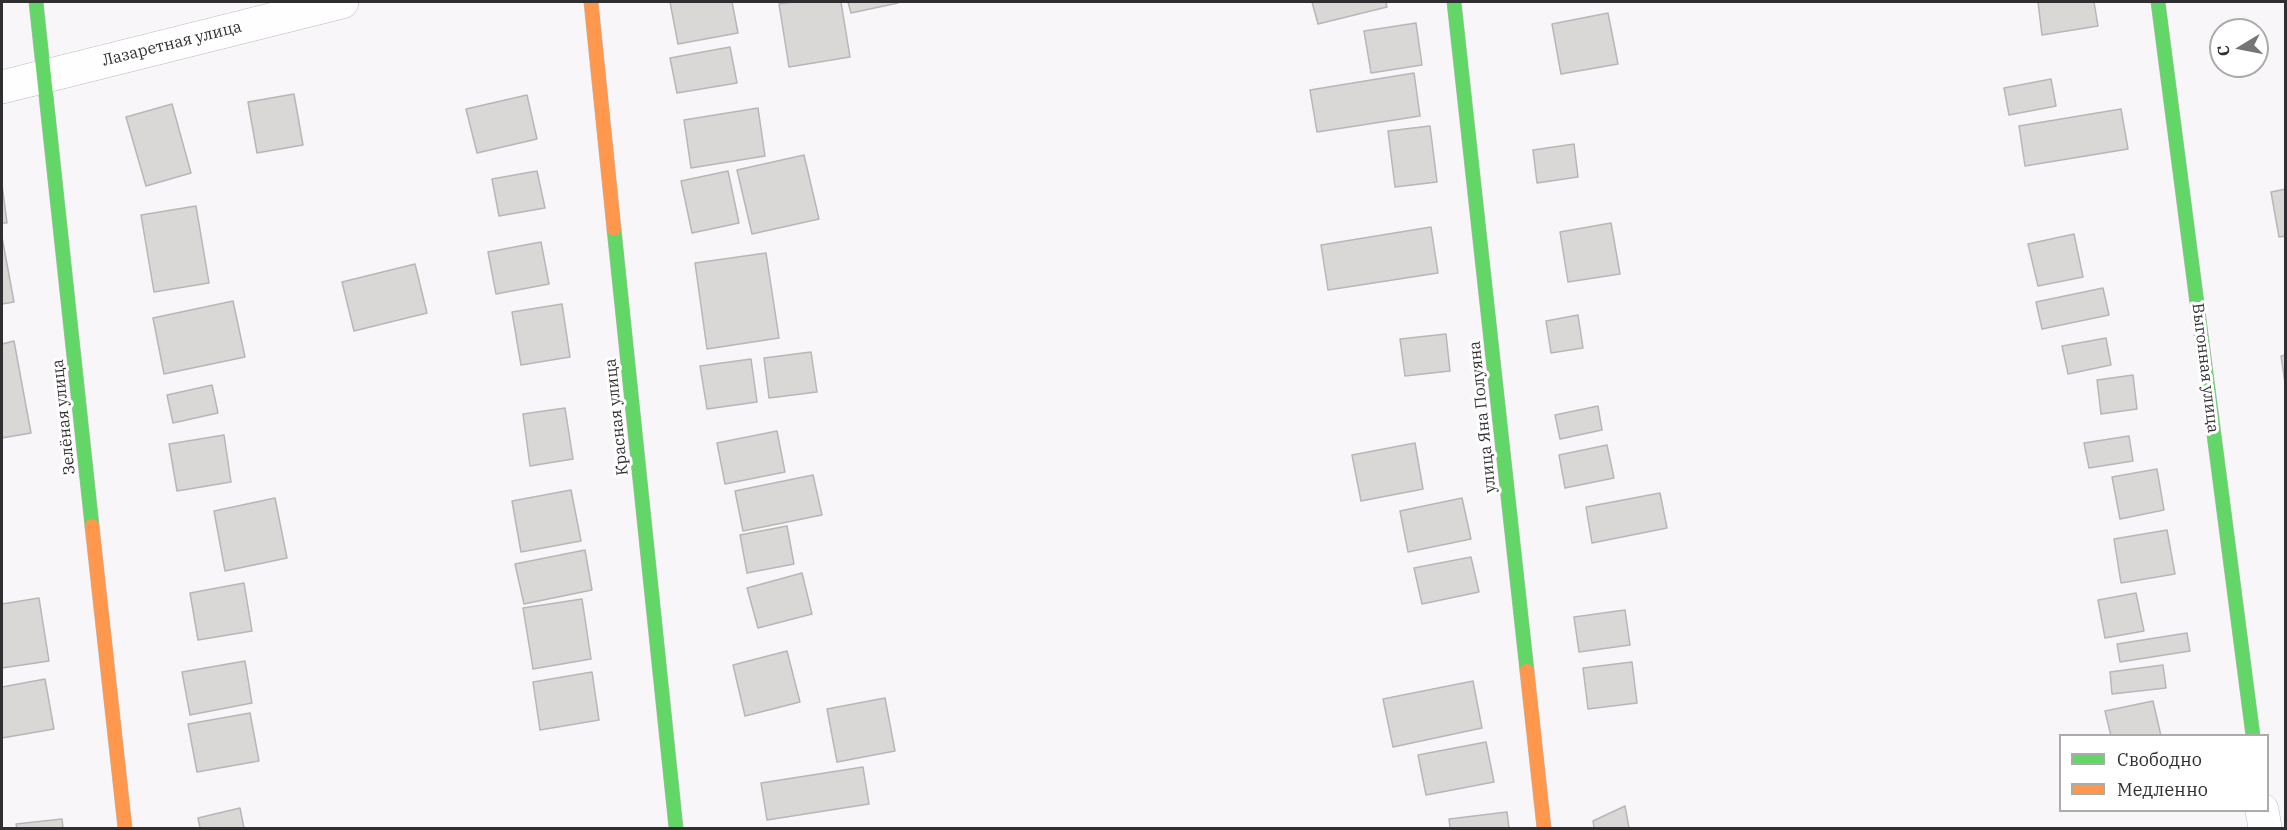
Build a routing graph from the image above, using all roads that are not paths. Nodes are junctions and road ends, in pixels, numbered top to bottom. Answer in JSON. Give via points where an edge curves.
{"nodes":[{"id":1,"x":36,"y":2,"type":"edge"},
{"id":2,"x":342,"y":2,"type":"edge"},
{"id":3,"x":591,"y":2,"type":"edge"},
{"id":4,"x":1455,"y":2,"type":"edge"},
{"id":5,"x":2158,"y":2,"type":"edge"},
{"id":6,"x":44,"y":77,"type":"junction"},
{"id":7,"x":2,"y":87,"type":"edge"},
{"id":8,"x":2253,"y":734,"type":"edge"},
{"id":9,"x":2262,"y":812,"type":"edge"},
{"id":10,"x":125,"y":828,"type":"edge"},
{"id":11,"x":676,"y":828,"type":"edge"},
{"id":12,"x":1544,"y":828,"type":"edge"},
{"id":13,"x":2265,"y":828,"type":"edge"}],
"edges":[{"from":1,"to":6,"type":"street","name":"Зелёная улица"},
{"from":2,"to":6,"type":"street","name":"Лазаретная улица"},
{"from":3,"to":11,"type":"street","name":"Красная улица"},
{"from":4,"to":12,"type":"street","name":"улица Яна Полуяна"},
{"from":5,"to":8,"type":"street","name":"Выгонная улица"},
{"from":6,"to":7,"type":"street","name":"Лазаретная улица"},
{"from":6,"to":10,"type":"street","name":"Зелёная улица"},
{"from":9,"to":13,"type":"street"}]}
